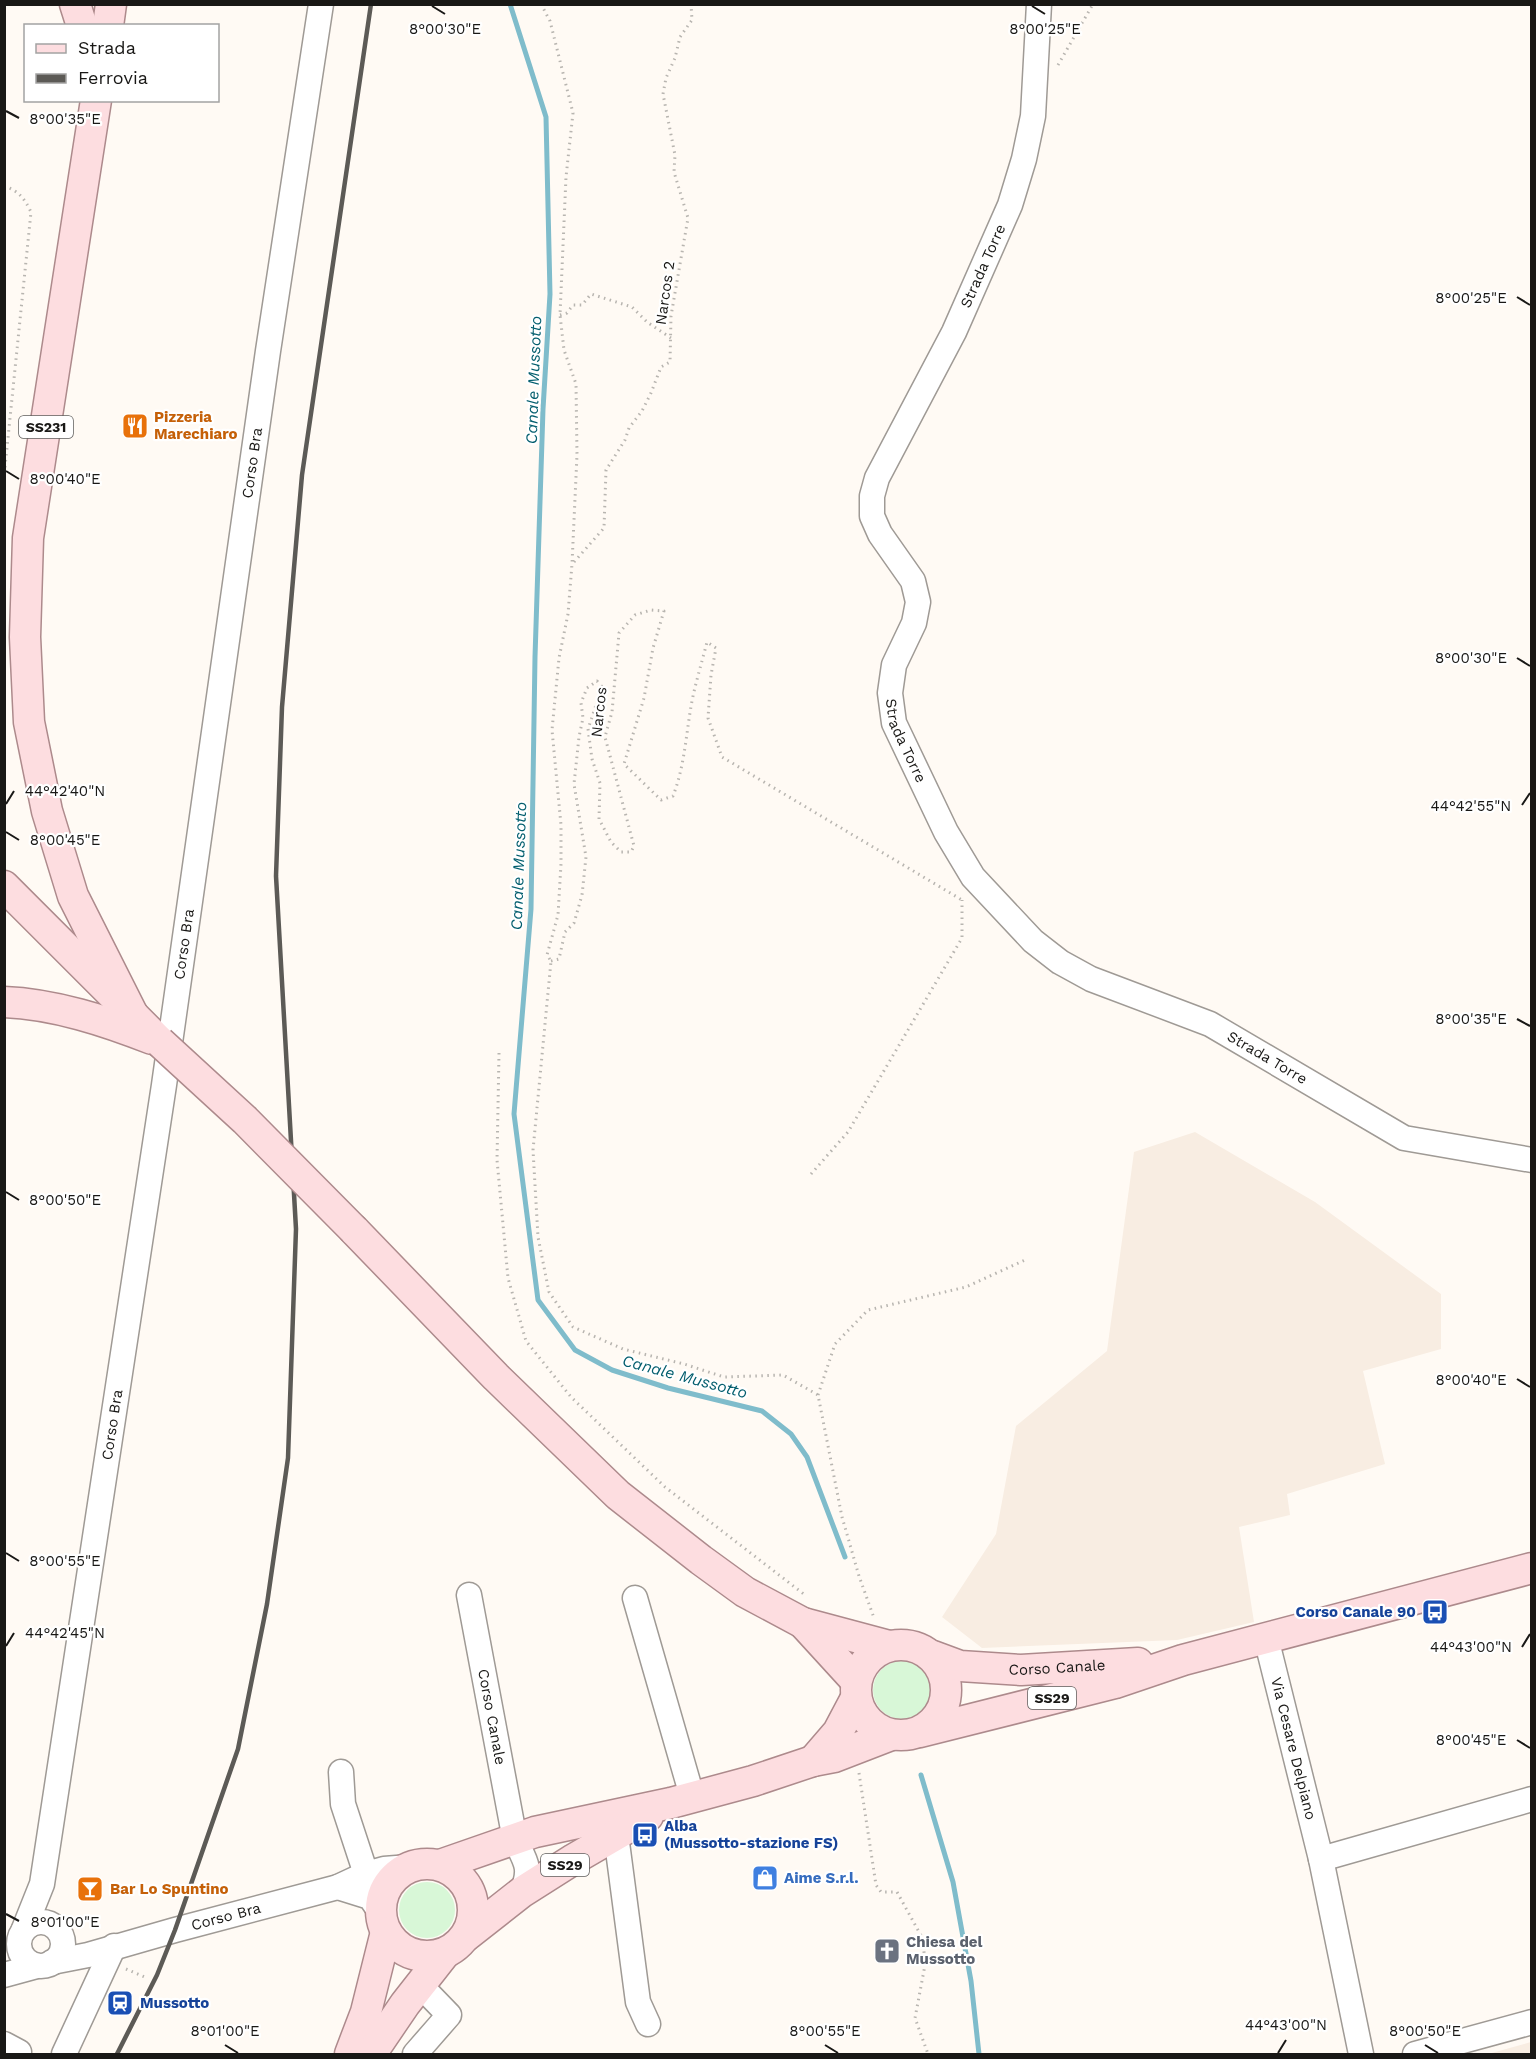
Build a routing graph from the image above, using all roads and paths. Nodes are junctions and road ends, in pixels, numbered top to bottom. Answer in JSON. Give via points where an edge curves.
{"nodes":[{"id":1,"x":75,"y":4,"type":"edge"},
{"id":2,"x":111,"y":4,"type":"edge"},
{"id":3,"x":321,"y":4,"type":"edge"},
{"id":4,"x":541,"y":4,"type":"edge"},
{"id":5,"x":690,"y":4,"type":"edge"},
{"id":6,"x":1039,"y":4,"type":"edge"},
{"id":7,"x":1093,"y":4,"type":"edge"},
{"id":8,"x":81,"y":24,"type":"edge"},
{"id":9,"x":108,"y":24,"type":"edge"},
{"id":10,"x":1034,"y":99,"type":"junction"},
{"id":11,"x":80,"y":102,"type":"edge"},
{"id":12,"x":96,"y":102,"type":"edge"},
{"id":13,"x":4,"y":186,"type":"edge"},
{"id":14,"x":560,"y":315,"type":"junction"},
{"id":15,"x":63,"y":316,"type":"junction"},
{"id":16,"x":671,"y":338,"type":"junction"},
{"id":17,"x":4,"y":477,"type":"edge"},
{"id":18,"x":28,"y":538,"type":"junction"},
{"id":19,"x":572,"y":564,"type":"junction"},
{"id":20,"x":4,"y":612,"type":"edge"},
{"id":21,"x":973,"y":877,"type":"junction"},
{"id":22,"x":4,"y":886,"type":"edge"},
{"id":23,"x":962,"y":900,"type":"junction"},
{"id":24,"x":551,"y":961,"type":"junction"},
{"id":25,"x":4,"y":1002,"type":"edge"},
{"id":26,"x":132,"y":1023,"type":"junction"},
{"id":27,"x":499,"y":1053,"type":"dead end"},
{"id":28,"x":1532,"y":1160,"type":"edge"},
{"id":29,"x":811,"y":1174,"type":"dead end"},
{"id":30,"x":1025,"y":1260,"type":"dead end"},
{"id":31,"x":818,"y":1395,"type":"junction"},
{"id":32,"x":1532,"y":1568,"type":"edge"},
{"id":33,"x":469,"y":1595,"type":"dead end"},
{"id":34,"x":635,"y":1598,"type":"dead end"},
{"id":35,"x":808,"y":1612,"type":"junction"},
{"id":36,"x":874,"y":1618,"type":"dead end"},
{"id":37,"x":1266,"y":1638,"type":"junction"},
{"id":38,"x":889,"y":1646,"type":"junction"},
{"id":39,"x":933,"y":1656,"type":"junction"},
{"id":40,"x":1182,"y":1660,"type":"junction"},
{"id":41,"x":856,"y":1689,"type":"junction"},
{"id":42,"x":906,"y":1733,"type":"junction"},
{"id":43,"x":855,"y":1749,"type":"junction"},
{"id":44,"x":813,"y":1761,"type":"junction"},
{"id":45,"x":341,"y":1772,"type":"dead end"},
{"id":46,"x":1532,"y":1799,"type":"edge"},
{"id":47,"x":682,"y":1800,"type":"junction"},
{"id":48,"x":616,"y":1835,"type":"junction"},
{"id":49,"x":514,"y":1840,"type":"junction"},
{"id":50,"x":1321,"y":1858,"type":"junction"},
{"id":51,"x":440,"y":1865,"type":"junction"},
{"id":52,"x":409,"y":1867,"type":"junction"},
{"id":53,"x":366,"y":1874,"type":"junction"},
{"id":54,"x":42,"y":1884,"type":"junction"},
{"id":55,"x":338,"y":1887,"type":"junction"},
{"id":56,"x":522,"y":1892,"type":"junction"},
{"id":57,"x":383,"y":1922,"type":"junction"},
{"id":58,"x":57,"y":1930,"type":"junction"},
{"id":59,"x":16,"y":1939,"type":"edge"},
{"id":60,"x":455,"y":1945,"type":"junction"},
{"id":61,"x":114,"y":1947,"type":"junction"},
{"id":62,"x":45,"y":1964,"type":"junction"},
{"id":63,"x":4,"y":1975,"type":"edge"},
{"id":64,"x":420,"y":1985,"type":"junction"},
{"id":65,"x":366,"y":2012,"type":"junction"},
{"id":66,"x":1532,"y":2022,"type":"edge"},
{"id":67,"x":648,"y":2024,"type":"dead end"},
{"id":68,"x":4,"y":2044,"type":"edge"},
{"id":69,"x":380,"y":2051,"type":"edge"},
{"id":70,"x":17,"y":2055,"type":"edge"},
{"id":71,"x":64,"y":2055,"type":"edge"},
{"id":72,"x":350,"y":2055,"type":"edge"},
{"id":73,"x":415,"y":2055,"type":"edge"},
{"id":74,"x":928,"y":2055,"type":"edge"},
{"id":75,"x":1361,"y":2055,"type":"edge"},
{"id":76,"x":1415,"y":2055,"type":"edge"}],
"edges":[{"from":1,"to":8,"type":"main road"},
{"from":2,"to":9,"type":"main road"},
{"from":3,"to":54,"type":"street","name":"Corso Bra","via":[[164,1085]]},
{"from":4,"to":14,"type":"path","via":[[550,21],[573,113]]},
{"from":5,"to":16,"type":"path","name":"Narcos 2","via":[[692,20],[680,37],[663,94],[675,155],[674,172],[688,218]]},
{"from":6,"to":10,"type":"street","name":"Strada Torre"},
{"from":7,"to":10,"type":"path"},
{"from":10,"to":21,"type":"street","name":"Strada Torre","via":[[1024,159],[1010,205],[954,332],[877,478],[872,496],[872,516],[880,534],[914,581],[918,602],[914,623],[894,665],[890,693],[894,723],[945,832]]},
{"from":11,"to":15,"type":"main road","via":[[64,196]]},
{"from":12,"to":15,"type":"main road","number":"SS231"},
{"from":13,"to":17,"type":"path","via":[[24,198],[31,212]]},
{"from":14,"to":16,"type":"path","via":[[573,305],[582,305],[591,294],[633,307]]},
{"from":14,"to":19,"type":"path","via":[[564,350],[576,384]]},
{"from":15,"to":18,"type":"main road","number":"SS231"},
{"from":16,"to":19,"type":"path","name":"Narcos 2","via":[[670,362],[661,367],[642,411],[628,428],[606,470],[604,528]]},
{"from":18,"to":20,"type":"main road","number":"SS231"},
{"from":18,"to":26,"type":"main road","via":[[25,637],[30,722],[47,811],[73,896]]},
{"from":19,"to":24,"type":"path","via":[[552,730],[561,864],[558,915],[547,956]]},
{"from":21,"to":23,"type":"path"},
{"from":21,"to":28,"type":"street","name":"Strada Torre","via":[[1033,941],[1060,962],[1091,979],[1210,1024],[1404,1138]]},
{"from":22,"to":26,"type":"main road"},
{"from":23,"to":24,"type":"path","name":"Narcos","via":[[722,756],[708,718],[716,648],[707,642],[692,701],[685,756],[673,796],[661,800],[624,764],[664,611],[651,610],[634,615],[619,633],[612,712],[605,737],[634,846],[631,852],[621,852],[599,819],[600,783],[588,729],[604,689],[597,681],[586,688],[580,703],[583,718],[574,784],[586,857],[582,895],[574,923],[565,932],[559,959]]},
{"from":23,"to":29,"type":"path","via":[[962,938],[848,1132]]},
{"from":24,"to":31,"type":"path","via":[[533,1150],[538,1237],[549,1292],[573,1327],[623,1349],[724,1377],[783,1375]]},
{"from":25,"to":26,"type":"main road"},
{"from":26,"to":35,"type":"main road","bridge":true,"via":[[160,1042],[245,1120],[496,1377],[618,1495],[745,1592]]},
{"from":27,"to":35,"type":"path","via":[[498,1172],[508,1278],[526,1341],[571,1396],[665,1487],[776,1574]]},
{"from":30,"to":31,"type":"path","via":[[966,1287],[868,1310],[835,1344]]},
{"from":31,"to":36,"type":"path","via":[[842,1517]]},
{"from":32,"to":37,"type":"main road","name":"Corso Canale","number":"SS29"},
{"from":33,"to":49,"type":"street","name":"Corso Canale"},
{"from":34,"to":47,"type":"street"},
{"from":35,"to":38,"type":"main road"},
{"from":35,"to":41,"type":"main road"},
{"from":37,"to":40,"type":"main road","name":"Corso Canale","number":"SS29"},
{"from":37,"to":50,"type":"street","name":"Via Cesare Delpiano"},
{"from":38,"to":39,"type":"main road","via":[[905,1644]]},
{"from":38,"to":41,"type":"main road","via":[[868,1659]]},
{"from":39,"to":40,"type":"main road","name":"Corso Canale","number":"SS29","via":[[960,1666],[1021,1670]]},
{"from":39,"to":42,"type":"main road","via":[[947,1682],[942,1711],[933,1723]]},
{"from":40,"to":42,"type":"main road","name":"Corso Canale","number":"SS29","via":[[1114,1683]]},
{"from":41,"to":42,"type":"main road","via":[[860,1711],[868,1722],[879,1730]]},
{"from":41,"to":44,"type":"main road","via":[[838,1732]]},
{"from":42,"to":43,"type":"main road","name":"Corso Canale","number":"SS29"},
{"from":43,"to":44,"type":"main road","name":"Corso Canale","number":"SS29"},
{"from":43,"to":74,"type":"path","via":[[876,1885],[881,1892],[897,1892],[923,1939],[925,1965],[915,2018]]},
{"from":44,"to":47,"type":"main road","name":"Corso Canale","number":"SS29"},
{"from":45,"to":53,"type":"street","via":[[344,1804]]},
{"from":46,"to":50,"type":"street"},
{"from":47,"to":48,"type":"main road","name":"Corso Canale","number":"SS29"},
{"from":47,"to":49,"type":"main road","name":"Corso Canale","number":"SS29"},
{"from":48,"to":56,"type":"main road","name":"Corso Canale","number":"SS29"},
{"from":48,"to":67,"type":"street","via":[[638,2002]]},
{"from":49,"to":51,"type":"main road","name":"Corso Canale","number":"SS29"},
{"from":49,"to":56,"type":"street","name":"Corso Canale","via":[[528,1877]]},
{"from":50,"to":75,"type":"street","name":"Via Cesare Delpiano"},
{"from":51,"to":52,"type":"main road","via":[[424,1863]]},
{"from":51,"to":60,"type":"main road","via":[[465,1881],[472,1895],[472,1924]]},
{"from":52,"to":53,"type":"street","name":"Corso Bra"},
{"from":52,"to":57,"type":"main road","via":[[388,1885],[382,1899]]},
{"from":53,"to":55,"type":"street","name":"Corso Bra"},
{"from":54,"to":58,"type":"street","name":"Corso Bra"},
{"from":54,"to":59,"type":"street","name":"Corso Bra"},
{"from":55,"to":57,"type":"street","via":[[370,1898]]},
{"from":55,"to":61,"type":"street","name":"Corso Bra"},
{"from":56,"to":60,"type":"main road","name":"Corso Canale","number":"SS29"},
{"from":57,"to":60,"type":"main road","via":[[394,1943],[405,1951],[425,1956]]},
{"from":57,"to":65,"type":"main road"},
{"from":58,"to":59,"type":"street","via":[[37,1922]]},
{"from":58,"to":61,"type":"street","name":"Corso Bra","via":[[84,1944]]},
{"from":58,"to":62,"type":"street","via":[[62,1951]]},
{"from":59,"to":62,"type":"street","via":[[26,1960]]},
{"from":60,"to":64,"type":"main road","name":"Corso Canale","number":"SS29"},
{"from":61,"to":62,"type":"street","name":"Corso Bra"},
{"from":61,"to":71,"type":"street"},
{"from":62,"to":63,"type":"street","name":"Corso Bra"},
{"from":64,"to":69,"type":"main road","name":"Corso Canale","number":"SS29"},
{"from":64,"to":73,"type":"street","via":[[449,2015]]},
{"from":65,"to":69,"type":"street","name":"Corso Canale","via":[[369,2034]]},
{"from":65,"to":72,"type":"main road"},
{"from":66,"to":76,"type":"street"},
{"from":68,"to":70,"type":"street","via":[[19,2052]]}]}
